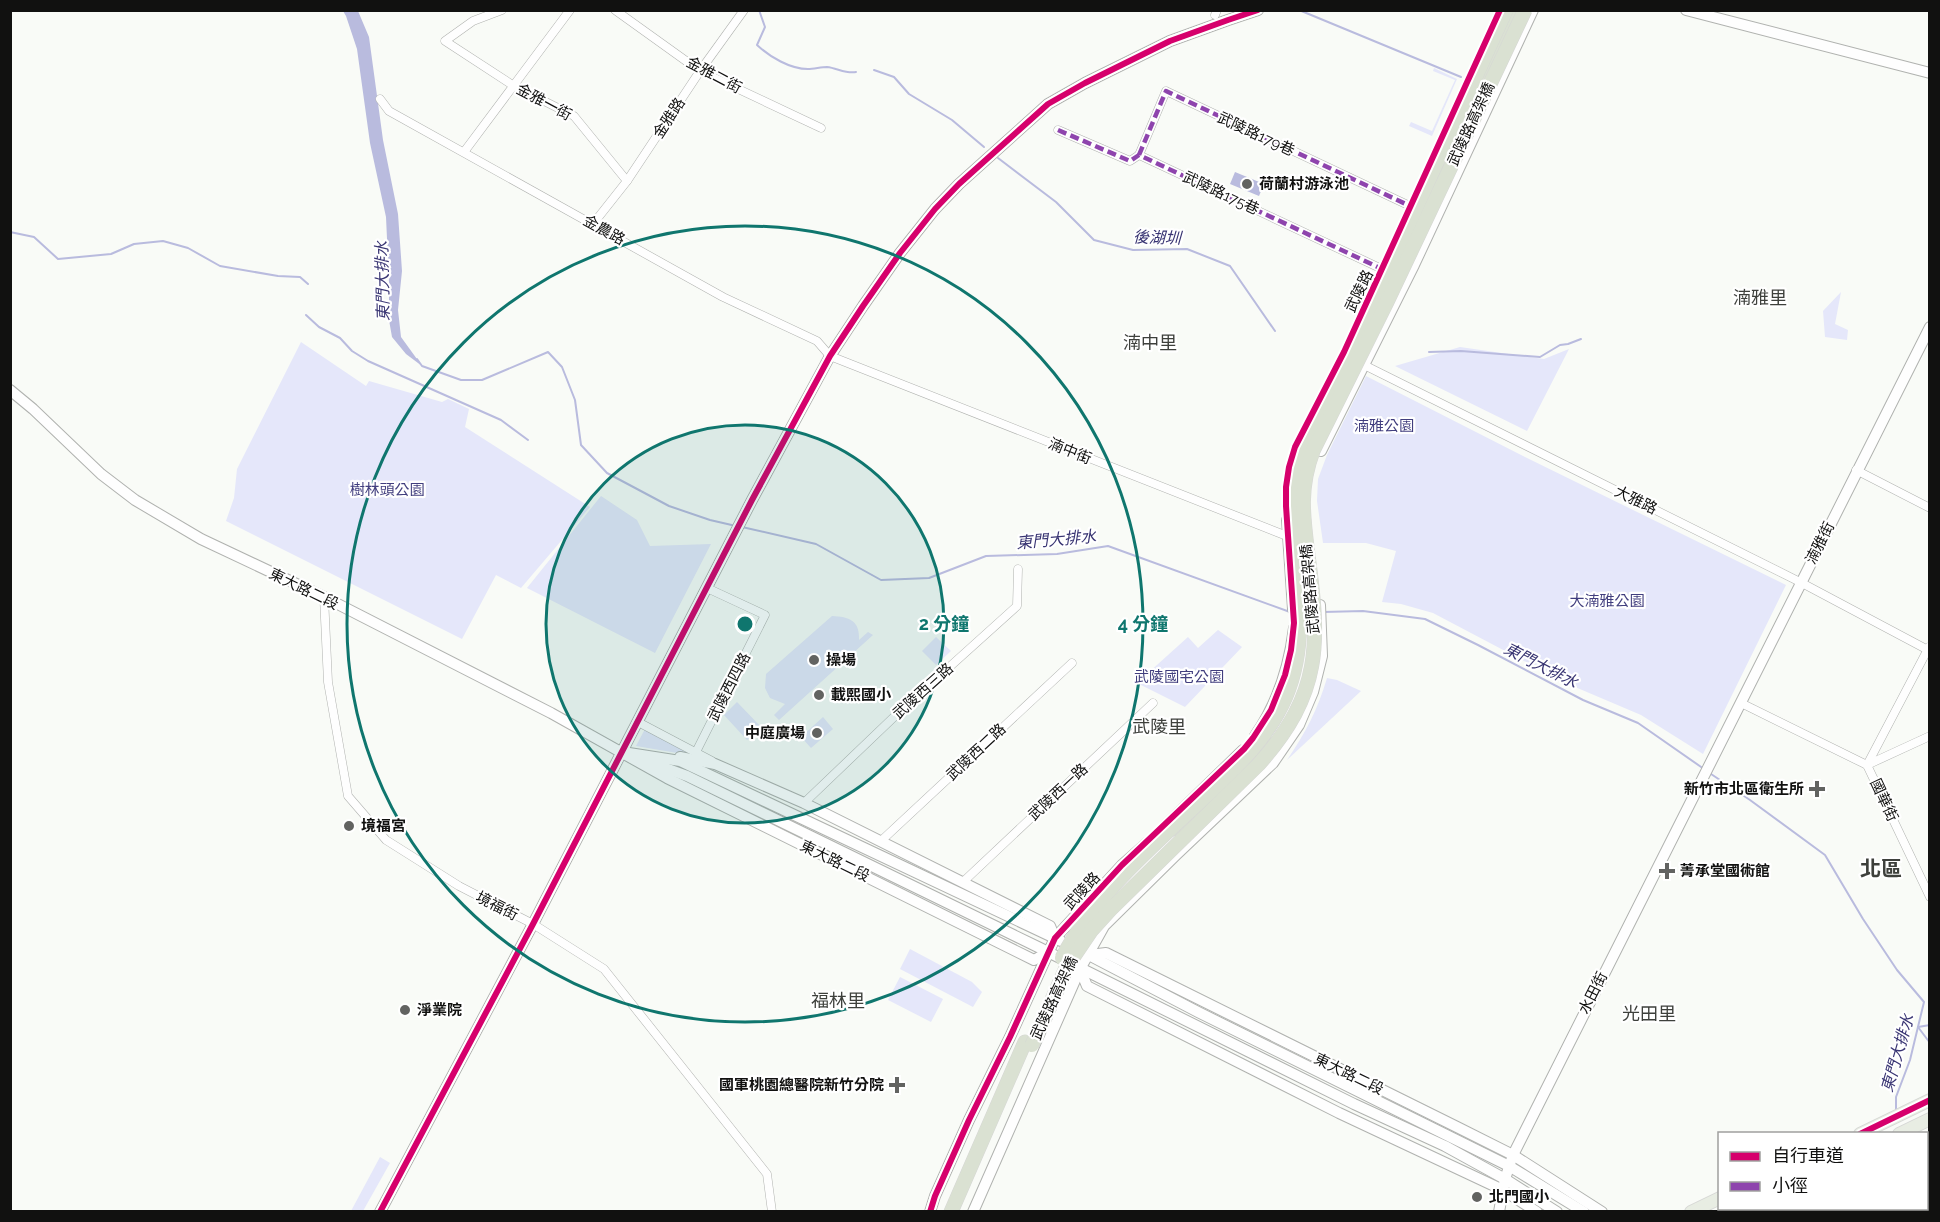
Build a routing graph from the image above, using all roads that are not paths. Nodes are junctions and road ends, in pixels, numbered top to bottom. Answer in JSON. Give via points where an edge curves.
{"nodes":[{"id":1,"x":502,"y":10,"type":"edge"},
{"id":2,"x":570,"y":10,"type":"edge"},
{"id":3,"x":615,"y":10,"type":"edge"},
{"id":4,"x":744,"y":10,"type":"edge"},
{"id":5,"x":1258,"y":10,"type":"edge"},
{"id":6,"x":1500,"y":10,"type":"edge"},
{"id":7,"x":1506,"y":10,"type":"edge"},
{"id":8,"x":1515,"y":10,"type":"edge"},
{"id":9,"x":1525,"y":10,"type":"edge"},
{"id":10,"x":1533,"y":10,"type":"edge"},
{"id":11,"x":1686,"y":10,"type":"edge"},
{"id":12,"x":700,"y":71,"type":"junction"},
{"id":13,"x":1929,"y":73,"type":"edge"},
{"id":14,"x":514,"y":86,"type":"junction"},
{"id":15,"x":380,"y":99,"type":"dead end"},
{"id":16,"x":821,"y":128,"type":"dead end"},
{"id":17,"x":1058,"y":130,"type":"dead end"},
{"id":18,"x":464,"y":152,"type":"junction"},
{"id":19,"x":1139,"y":155,"type":"junction"},
{"id":20,"x":627,"y":182,"type":"junction"},
{"id":21,"x":1410,"y":206,"type":"junction"},
{"id":22,"x":593,"y":224,"type":"junction"},
{"id":23,"x":1382,"y":269,"type":"junction"},
{"id":24,"x":1381,"y":301,"type":"junction"},
{"id":25,"x":1929,"y":327,"type":"edge"},
{"id":26,"x":1352,"y":333,"type":"junction"},
{"id":27,"x":1375,"y":344,"type":"junction"},
{"id":28,"x":1344,"y":352,"type":"junction"},
{"id":29,"x":830,"y":356,"type":"junction"},
{"id":30,"x":1364,"y":365,"type":"junction"},
{"id":31,"x":10,"y":390,"type":"edge"},
{"id":32,"x":1856,"y":471,"type":"junction"},
{"id":33,"x":1929,"y":508,"type":"edge"},
{"id":34,"x":1298,"y":522,"type":"junction"},
{"id":35,"x":1288,"y":538,"type":"junction"},
{"id":36,"x":1306,"y":539,"type":"junction"},
{"id":37,"x":1018,"y":569,"type":"dead end"},
{"id":38,"x":1800,"y":582,"type":"junction"},
{"id":39,"x":707,"y":588,"type":"junction"},
{"id":40,"x":324,"y":597,"type":"junction"},
{"id":41,"x":1292,"y":645,"type":"junction"},
{"id":42,"x":1929,"y":648,"type":"edge"},
{"id":43,"x":1320,"y":652,"type":"junction"},
{"id":44,"x":1072,"y":663,"type":"dead end"},
{"id":45,"x":1153,"y":703,"type":"dead end"},
{"id":46,"x":1741,"y":703,"type":"junction"},
{"id":47,"x":638,"y":722,"type":"junction"},
{"id":48,"x":1929,"y":736,"type":"edge"},
{"id":49,"x":623,"y":752,"type":"junction"},
{"id":50,"x":696,"y":752,"type":"junction"},
{"id":51,"x":1712,"y":759,"type":"joint"},
{"id":52,"x":716,"y":764,"type":"junction"},
{"id":53,"x":1868,"y":765,"type":"junction"},
{"id":54,"x":804,"y":803,"type":"junction"},
{"id":55,"x":1189,"y":821,"type":"junction"},
{"id":56,"x":1150,"y":840,"type":"junction"},
{"id":57,"x":881,"y":841,"type":"junction"},
{"id":58,"x":1176,"y":855,"type":"junction"},
{"id":59,"x":963,"y":882,"type":"junction"},
{"id":60,"x":1929,"y":897,"type":"edge"},
{"id":61,"x":533,"y":924,"type":"junction"},
{"id":62,"x":1055,"y":938,"type":"junction"},
{"id":63,"x":1048,"y":952,"type":"junction"},
{"id":64,"x":1089,"y":955,"type":"junction"},
{"id":65,"x":1080,"y":969,"type":"junction"},
{"id":66,"x":1028,"y":1043,"type":"junction"},
{"id":67,"x":1929,"y":1100,"type":"edge"},
{"id":68,"x":1929,"y":1119,"type":"edge"},
{"id":69,"x":1904,"y":1131,"type":"edge"},
{"id":70,"x":1864,"y":1132,"type":"edge"},
{"id":71,"x":1513,"y":1155,"type":"junction"},
{"id":72,"x":1509,"y":1166,"type":"junction"},
{"id":73,"x":1504,"y":1184,"type":"junction"},
{"id":74,"x":935,"y":1196,"type":"junction"},
{"id":75,"x":1718,"y":1198,"type":"edge"},
{"id":76,"x":380,"y":1212,"type":"edge"},
{"id":77,"x":772,"y":1212,"type":"edge"},
{"id":78,"x":924,"y":1212,"type":"edge"},
{"id":79,"x":930,"y":1212,"type":"edge"},
{"id":80,"x":951,"y":1212,"type":"edge"},
{"id":81,"x":960,"y":1212,"type":"edge"},
{"id":82,"x":973,"y":1212,"type":"edge"},
{"id":83,"x":1499,"y":1212,"type":"edge"},
{"id":84,"x":1537,"y":1212,"type":"edge"},
{"id":85,"x":1557,"y":1212,"type":"edge"},
{"id":86,"x":1584,"y":1212,"type":"edge"},
{"id":87,"x":1602,"y":1212,"type":"edge"},
{"id":88,"x":1691,"y":1212,"type":"edge"}],
"edges":[{"from":1,"to":14,"type":"street","name":"金雅一街","via":[[473,21],[445,41]]},
{"from":2,"to":14,"type":"street"},
{"from":3,"to":12,"type":"street","name":"金雅二街"},
{"from":4,"to":12,"type":"street","name":"金雅路"},
{"from":5,"to":29,"type":"street","via":[[1170,41],[1048,104],[935,209]]},
{"from":6,"to":21,"type":"street","name":"武陵路"},
{"from":7,"to":34,"type":"highway","name":"武陵路高架橋","bridge":true,"via":[[1354,344],[1301,448],[1292,485]]},
{"from":8,"to":24,"type":"highway"},
{"from":9,"to":34,"type":"highway","name":"武陵路高架橋","bridge":true,"via":[[1313,451],[1306,468]]},
{"from":10,"to":27,"type":"street"},
{"from":11,"to":13,"type":"street"},
{"from":12,"to":16,"type":"street","name":"金雅二街"},
{"from":12,"to":20,"type":"street","name":"金雅路"},
{"from":14,"to":18,"type":"street"},
{"from":14,"to":20,"type":"street","name":"金雅一街","via":[[574,116]]},
{"from":15,"to":18,"type":"street","name":"金農路","via":[[389,111]]},
{"from":17,"to":19,"type":"street","name":"武陵路175巷","via":[[1130,161]]},
{"from":18,"to":22,"type":"street","name":"金農路"},
{"from":19,"to":21,"type":"street","name":"武陵路179巷","via":[[1166,91]]},
{"from":19,"to":23,"type":"street","name":"武陵路175巷"},
{"from":20,"to":22,"type":"street","name":"金雅路"},
{"from":21,"to":23,"type":"street","name":"武陵路"},
{"from":22,"to":29,"type":"street","name":"金農路","via":[[723,297],[818,341]]},
{"from":23,"to":26,"type":"street","name":"武陵路"},
{"from":24,"to":26,"type":"highway"},
{"from":24,"to":27,"type":"highway"},
{"from":25,"to":32,"type":"street","name":"湳雅街"},
{"from":26,"to":28,"type":"street","name":"武陵路"},
{"from":27,"to":30,"type":"street"},
{"from":28,"to":30,"type":"street","name":"大雅路"},
{"from":28,"to":35,"type":"street","name":"武陵路","via":[[1289,467]]},
{"from":29,"to":35,"type":"street","name":"湳中街"},
{"from":29,"to":39,"type":"street"},
{"from":30,"to":36,"type":"street","via":[[1314,464]]},
{"from":30,"to":38,"type":"street","name":"大雅路"},
{"from":31,"to":40,"type":"street","name":"東大路二段","via":[[135,500],[201,540]]},
{"from":32,"to":33,"type":"street"},
{"from":32,"to":38,"type":"street","name":"湳雅街"},
{"from":34,"to":55,"type":"highway","bridge":true,"via":[[1309,626],[1294,699],[1256,757]]},
{"from":34,"to":66,"type":"highway","name":"武陵路高架橋","bridge":true,"via":[[1315,622],[1314,652],[1297,711],[1259,764],[1091,931],[1066,968]]},
{"from":35,"to":36,"type":"street","name":"湳中街"},
{"from":35,"to":41,"type":"street","name":"武陵路"},
{"from":36,"to":43,"type":"street","via":[[1319,591]]},
{"from":36,"to":43,"type":"street","via":[[1309,622]]},
{"from":37,"to":54,"type":"street","name":"武陵西三路","via":[[1017,606]]},
{"from":38,"to":42,"type":"street","name":"大雅路"},
{"from":38,"to":46,"type":"street","name":"湳雅街"},
{"from":39,"to":47,"type":"street"},
{"from":39,"to":50,"type":"street","name":"武陵西四路","via":[[765,615]]},
{"from":40,"to":49,"type":"street","name":"東大路二段"},
{"from":40,"to":61,"type":"street","name":"境福街","via":[[328,682],[348,796],[386,840],[459,886]]},
{"from":41,"to":43,"type":"street"},
{"from":41,"to":56,"type":"street","name":"武陵路","via":[[1278,696],[1253,738]]},
{"from":42,"to":53,"type":"street"},
{"from":43,"to":58,"type":"street","via":[[1318,676],[1307,707],[1280,754]]},
{"from":44,"to":57,"type":"street","name":"武陵西二路"},
{"from":45,"to":59,"type":"street","name":"武陵西一路"},
{"from":46,"to":51,"type":"street","name":"湳雅街"},
{"from":46,"to":53,"type":"street","name":"國華街"},
{"from":47,"to":49,"type":"street"},
{"from":47,"to":50,"type":"street","name":"東大路二段"},
{"from":48,"to":53,"type":"street"},
{"from":49,"to":52,"type":"street","name":"東大路二段"},
{"from":49,"to":61,"type":"street"},
{"from":49,"to":62,"type":"street","name":"東大路二段","via":[[680,760]]},
{"from":49,"to":63,"type":"street","name":"東大路二段","via":[[667,778],[1034,960]]},
{"from":50,"to":52,"type":"street","name":"東大路二段"},
{"from":51,"to":71,"type":"street","name":"水田街"},
{"from":52,"to":54,"type":"street","name":"東大路二段"},
{"from":53,"to":60,"type":"street","name":"國華街"},
{"from":54,"to":57,"type":"street","name":"東大路二段"},
{"from":55,"to":56,"type":"highway"},
{"from":55,"to":58,"type":"highway"},
{"from":56,"to":62,"type":"street","name":"武陵路"},
{"from":57,"to":59,"type":"street","name":"東大路二段"},
{"from":58,"to":64,"type":"street","via":[[1104,926]]},
{"from":59,"to":62,"type":"street","name":"東大路二段","via":[[1050,926]]},
{"from":61,"to":76,"type":"street"},
{"from":61,"to":77,"type":"street","name":"境福街","via":[[604,969],[767,1174]]},
{"from":62,"to":63,"type":"street","name":"武陵路"},
{"from":62,"to":64,"type":"street","name":"東大路二段"},
{"from":63,"to":65,"type":"street"},
{"from":63,"to":74,"type":"street","name":"武陵路"},
{"from":64,"to":65,"type":"street"},
{"from":64,"to":71,"type":"street","name":"東大路二段","via":[[1106,953]]},
{"from":64,"to":72,"type":"street","name":"東大路二段"},
{"from":65,"to":73,"type":"street","via":[[1087,987],[1339,1113]]},
{"from":65,"to":82,"type":"street"},
{"from":66,"to":80,"type":"highway","name":"武陵路高架橋"},
{"from":66,"to":81,"type":"highway","name":"武陵路高架橋"},
{"from":67,"to":70,"type":"main road"},
{"from":68,"to":69,"type":"main road"},
{"from":71,"to":72,"type":"street","name":"水田街"},
{"from":71,"to":87,"type":"street","name":"東大路二段"},
{"from":72,"to":73,"type":"street","name":"水田街"},
{"from":72,"to":86,"type":"street","name":"東大路二段"},
{"from":73,"to":83,"type":"street","name":"水田街"},
{"from":73,"to":84,"type":"street"},
{"from":73,"to":85,"type":"street"},
{"from":74,"to":78,"type":"street"},
{"from":74,"to":79,"type":"street","name":"武陵路"},
{"from":75,"to":88,"type":"main road"}]}
